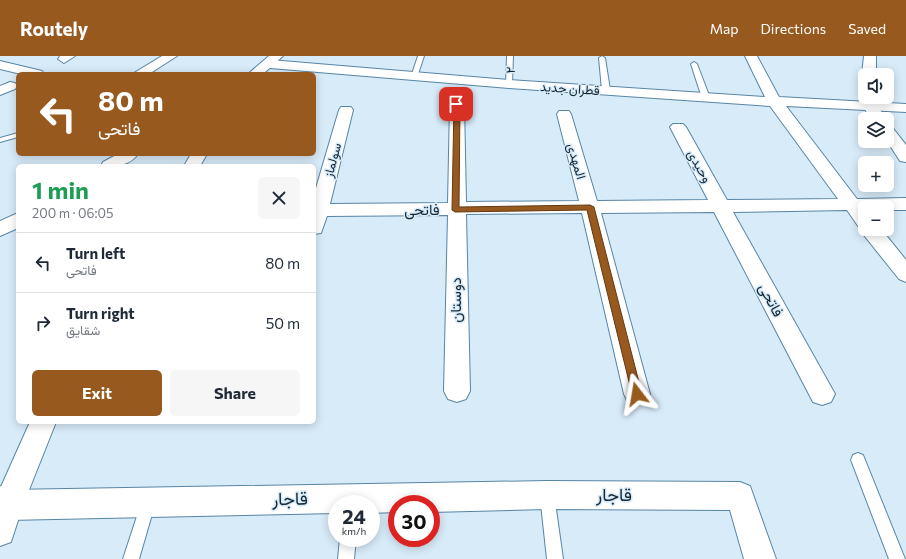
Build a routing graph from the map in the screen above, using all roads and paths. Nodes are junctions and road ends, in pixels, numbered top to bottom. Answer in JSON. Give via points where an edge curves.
{"nodes":[{"id":1,"x":170,"y":56,"type":"edge"},
{"id":2,"x":421,"y":56,"type":"edge"},
{"id":3,"x":510,"y":56,"type":"edge"},
{"id":4,"x":751,"y":56,"type":"edge"},
{"id":5,"x":870,"y":56,"type":"edge"},
{"id":6,"x":602,"y":58,"type":"dead end"},
{"id":7,"x":274,"y":60,"type":"edge"},
{"id":8,"x":0,"y":64,"type":"edge"},
{"id":9,"x":694,"y":64,"type":"dead end"},
{"id":10,"x":869,"y":68,"type":"edge"},
{"id":11,"x":30,"y":72,"type":"edge"},
{"id":12,"x":143,"y":72,"type":"edge"},
{"id":13,"x":258,"y":72,"type":"edge"},
{"id":14,"x":414,"y":77,"type":"junction"},
{"id":15,"x":509,"y":84,"type":"junction"},
{"id":16,"x":606,"y":90,"type":"junction"},
{"id":17,"x":706,"y":98,"type":"junction"},
{"id":18,"x":774,"y":101,"type":"junction"},
{"id":19,"x":858,"y":102,"type":"edge"},
{"id":20,"x":456,"y":104,"type":"dead end"},
{"id":21,"x":882,"y":104,"type":"edge"},
{"id":22,"x":906,"y":108,"type":"edge"},
{"id":23,"x":346,"y":110,"type":"dead end"},
{"id":24,"x":564,"y":114,"type":"dead end"},
{"id":25,"x":678,"y":127,"type":"dead end"},
{"id":26,"x":16,"y":136,"type":"edge"},
{"id":27,"x":0,"y":140,"type":"edge"},
{"id":28,"x":894,"y":140,"type":"edge"},
{"id":29,"x":126,"y":156,"type":"edge"},
{"id":30,"x":906,"y":158,"type":"edge"},
{"id":31,"x":112,"y":164,"type":"edge"},
{"id":32,"x":850,"y":204,"type":"junction"},
{"id":33,"x":906,"y":204,"type":"edge"},
{"id":34,"x":721,"y":206,"type":"junction"},
{"id":35,"x":590,"y":207,"type":"junction"},
{"id":36,"x":316,"y":210,"type":"edge"},
{"id":37,"x":455,"y":210,"type":"junction"},
{"id":38,"x":858,"y":214,"type":"edge"},
{"id":39,"x":16,"y":220,"type":"edge"},
{"id":40,"x":0,"y":230,"type":"edge"},
{"id":41,"x":876,"y":236,"type":"edge"},
{"id":42,"x":906,"y":274,"type":"edge"},
{"id":43,"x":457,"y":391,"type":"dead end"},
{"id":44,"x":637,"y":394,"type":"dead end"},
{"id":45,"x":822,"y":394,"type":"dead end"},
{"id":46,"x":42,"y":424,"type":"edge"},
{"id":47,"x":858,"y":460,"type":"dead end"},
{"id":48,"x":547,"y":495,"type":"junction"},
{"id":49,"x":380,"y":500,"type":"edge"},
{"id":50,"x":328,"y":501,"type":"edge"},
{"id":51,"x":148,"y":502,"type":"junction"},
{"id":52,"x":3,"y":513,"type":"edge"},
{"id":53,"x":347,"y":547,"type":"edge"},
{"id":54,"x":131,"y":559,"type":"edge"},
{"id":55,"x":346,"y":559,"type":"edge"},
{"id":56,"x":555,"y":559,"type":"edge"},
{"id":57,"x":760,"y":559,"type":"edge"},
{"id":58,"x":897,"y":559,"type":"edge"}],
"edges":[{"from":1,"to":12,"type":"street"},
{"from":2,"to":14,"type":"lane"},
{"from":3,"to":15,"type":"lane","name":"۲"},
{"from":4,"to":18,"type":"street"},
{"from":5,"to":10,"type":"street"},
{"from":6,"to":16,"type":"lane"},
{"from":7,"to":13,"type":"street"},
{"from":7,"to":14,"type":"street","name":"قطران جدید"},
{"from":8,"to":11,"type":"street"},
{"from":9,"to":17,"type":"lane"},
{"from":14,"to":15,"type":"street","name":"قطران جدید"},
{"from":15,"to":16,"type":"street","name":"قطران جدید"},
{"from":16,"to":17,"type":"street","name":"قطران جدید"},
{"from":17,"to":18,"type":"street","name":"قطران جدید"},
{"from":18,"to":19,"type":"street","name":"قطران جدید"},
{"from":18,"to":32,"type":"street"},
{"from":20,"to":37,"type":"street","name":"دوستان"},
{"from":21,"to":22,"type":"street","name":"قطران جدید"},
{"from":23,"to":36,"type":"street","name":"سولماز"},
{"from":24,"to":35,"type":"street","name":"المهدی"},
{"from":25,"to":34,"type":"street","name":"وحیدی"},
{"from":26,"to":27,"type":"lane"},
{"from":28,"to":30,"type":"street"},
{"from":29,"to":31,"type":"street"},
{"from":32,"to":33,"type":"street","name":"فاتحی"},
{"from":32,"to":34,"type":"street","name":"فاتحی"},
{"from":32,"to":38,"type":"street"},
{"from":34,"to":35,"type":"street","name":"فاتحی"},
{"from":34,"to":45,"type":"street","name":"فاتحی"},
{"from":35,"to":37,"type":"street","name":"فاتحی"},
{"from":35,"to":44,"type":"street","name":"المهدی"},
{"from":36,"to":37,"type":"street","name":"فاتحی"},
{"from":37,"to":43,"type":"street","name":"دوستان"},
{"from":39,"to":40,"type":"street"},
{"from":41,"to":42,"type":"street"},
{"from":46,"to":52,"type":"street"},
{"from":47,"to":58,"type":"lane"},
{"from":48,"to":49,"type":"street","name":"قاجار"},
{"from":48,"to":56,"type":"lane"},
{"from":48,"to":57,"type":"street","name":"قاجار","via":[[740,496]]},
{"from":50,"to":51,"type":"street","name":"قاجار"},
{"from":51,"to":52,"type":"street","name":"قاجار"},
{"from":51,"to":54,"type":"lane"},
{"from":53,"to":55,"type":"lane"}]}
